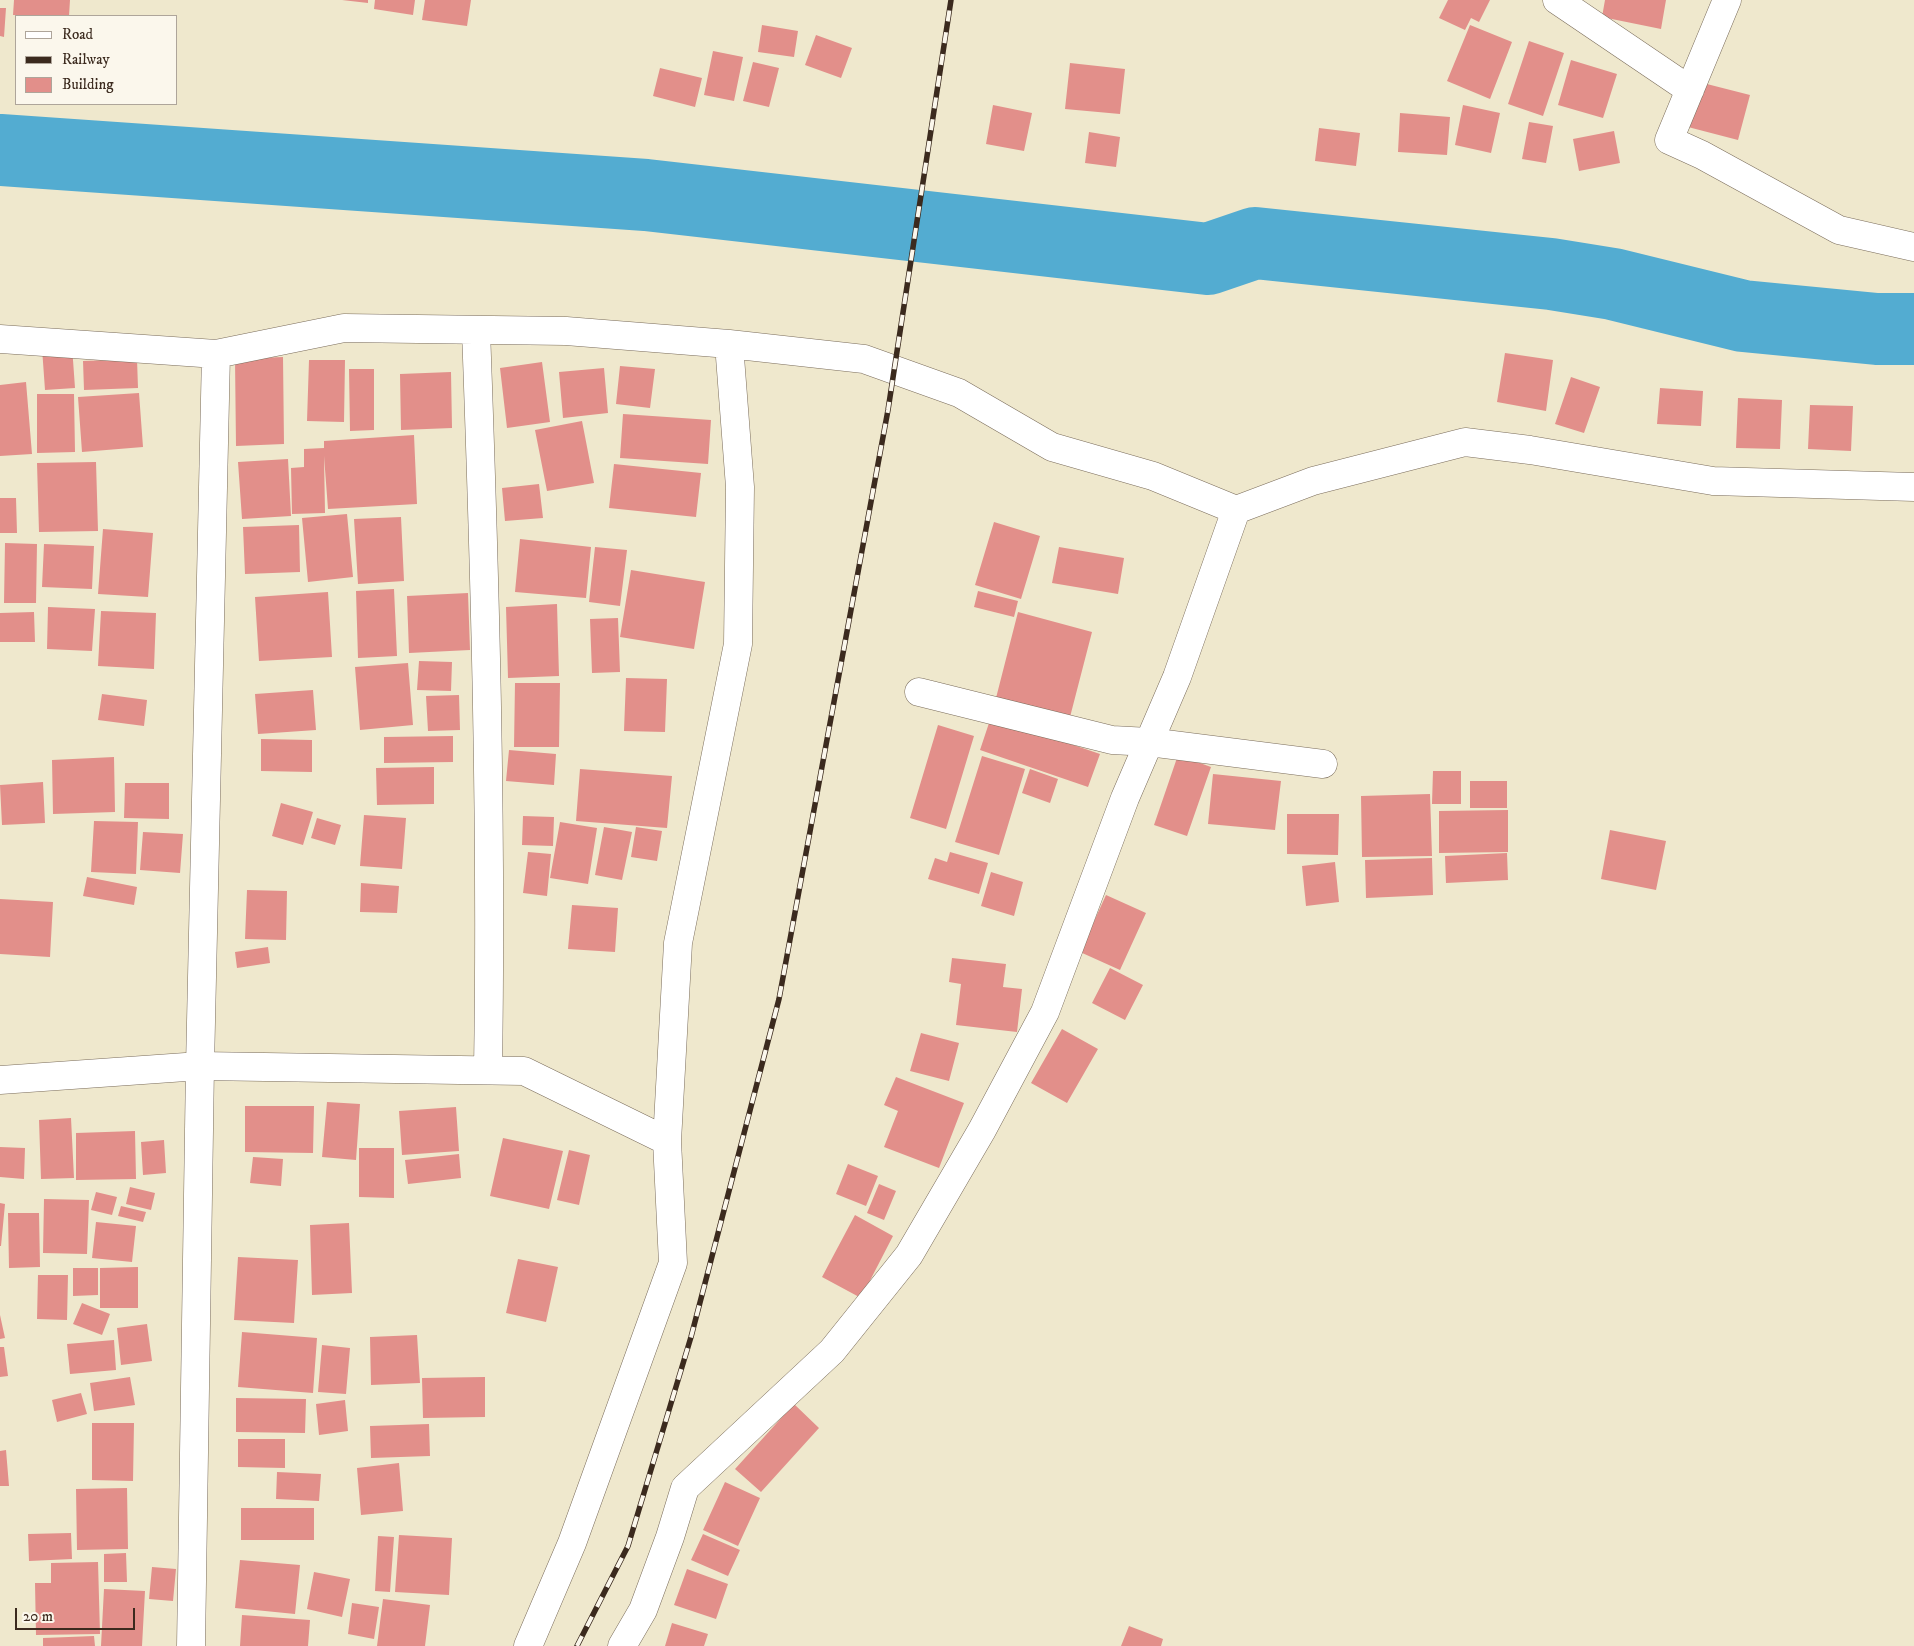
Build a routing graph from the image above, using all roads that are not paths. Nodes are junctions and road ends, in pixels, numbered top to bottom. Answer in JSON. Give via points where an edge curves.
{"nodes":[{"id":1,"x":1557,"y":0,"type":"edge"},
{"id":2,"x":1727,"y":0,"type":"edge"},
{"id":3,"x":1690,"y":90,"type":"junction"},
{"id":4,"x":1914,"y":247,"type":"edge"},
{"id":5,"x":476,"y":330,"type":"junction"},
{"id":6,"x":0,"y":339,"type":"edge"},
{"id":7,"x":729,"y":344,"type":"junction"},
{"id":8,"x":216,"y":354,"type":"junction"},
{"id":9,"x":1914,"y":487,"type":"edge"},
{"id":10,"x":1236,"y":510,"type":"junction"},
{"id":11,"x":919,"y":692,"type":"dead end"},
{"id":12,"x":1149,"y":742,"type":"junction"},
{"id":13,"x":1323,"y":764,"type":"dead end"},
{"id":14,"x":200,"y":1066,"type":"junction"},
{"id":15,"x":488,"y":1070,"type":"junction"},
{"id":16,"x":0,"y":1080,"type":"edge"},
{"id":17,"x":666,"y":1141,"type":"junction"},
{"id":18,"x":191,"y":1646,"type":"edge"},
{"id":19,"x":528,"y":1646,"type":"edge"},
{"id":20,"x":622,"y":1646,"type":"edge"}],
"edges":[{"from":1,"to":3,"type":"street"},
{"from":2,"to":3,"type":"street"},
{"from":3,"to":4,"type":"street","via":[[1669,140],[1839,230]]},
{"from":5,"to":7,"type":"street","via":[[566,330]]},
{"from":5,"to":8,"type":"street","via":[[344,328]]},
{"from":5,"to":15,"type":"street","via":[[488,680]]},
{"from":6,"to":8,"type":"street"},
{"from":7,"to":10,"type":"street","via":[[864,359],[959,393],[1052,447],[1153,476]]},
{"from":7,"to":17,"type":"street","via":[[740,487],[738,644],[678,943]]},
{"from":8,"to":14,"type":"street"},
{"from":9,"to":10,"type":"street","via":[[1714,481],[1465,442],[1313,481]]},
{"from":10,"to":12,"type":"street","via":[[1177,677]]},
{"from":11,"to":12,"type":"street","via":[[1112,740]]},
{"from":12,"to":13,"type":"street"},
{"from":12,"to":20,"type":"street","via":[[1044,1012],[982,1130],[909,1255],[832,1351],[685,1488],[642,1610]]},
{"from":14,"to":15,"type":"street"},
{"from":14,"to":16,"type":"street"},
{"from":14,"to":18,"type":"street"},
{"from":15,"to":17,"type":"street","via":[[524,1071]]},
{"from":17,"to":19,"type":"street","via":[[673,1263],[572,1544]]}]}
